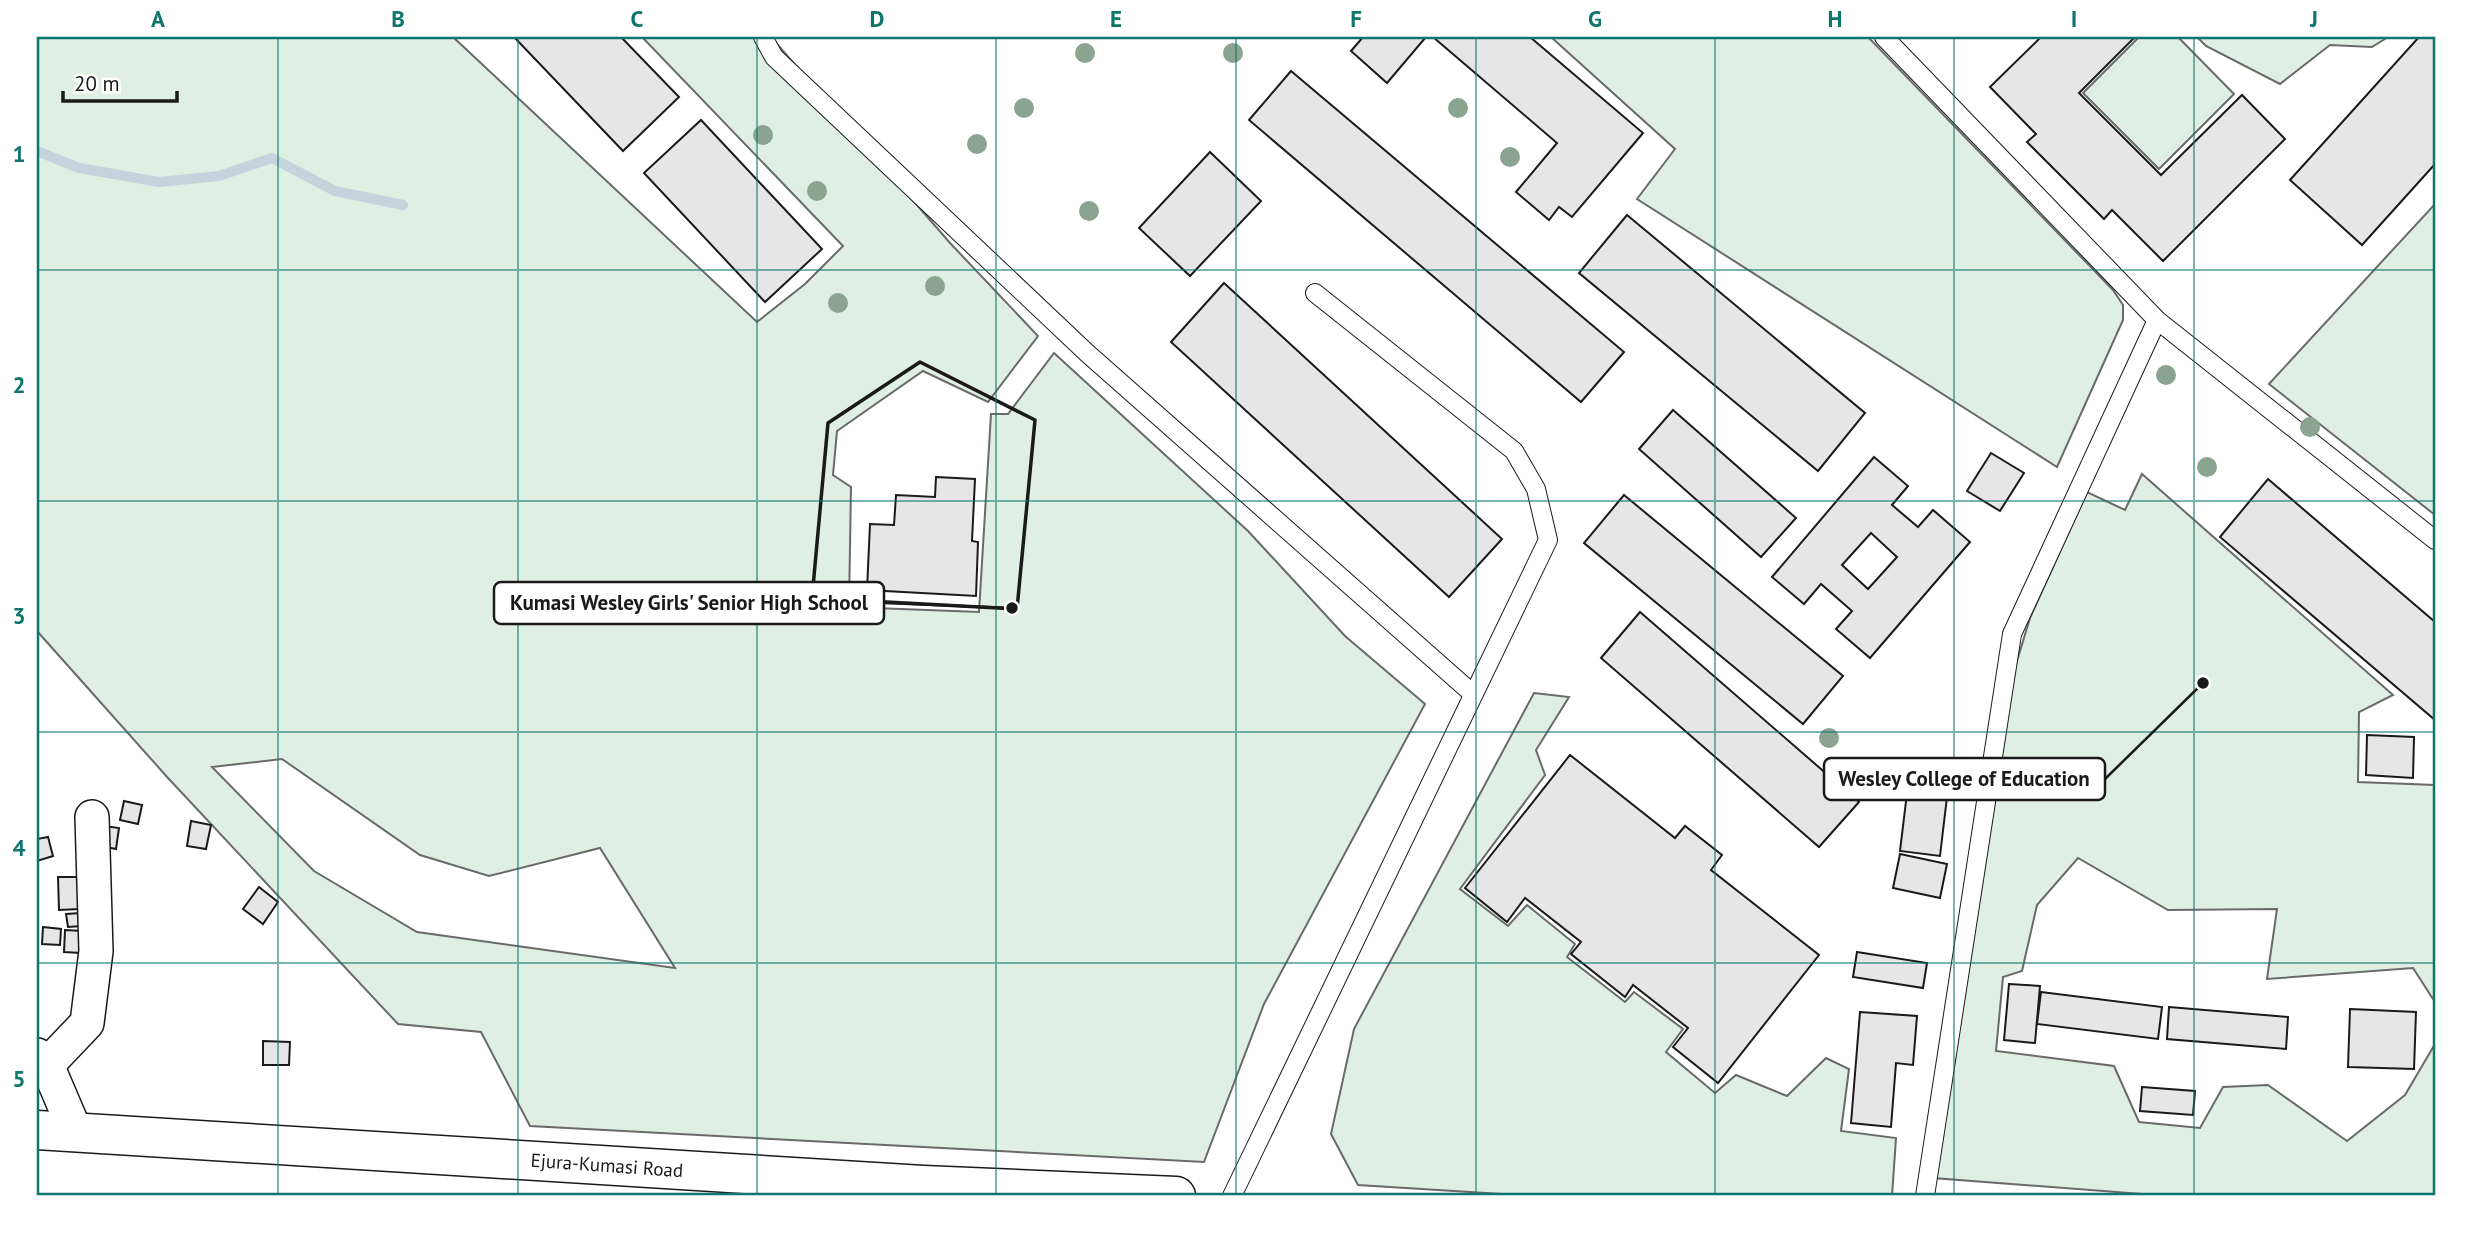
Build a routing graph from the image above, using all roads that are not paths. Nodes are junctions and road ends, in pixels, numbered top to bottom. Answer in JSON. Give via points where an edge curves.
{"nodes":[{"id":1,"x":763,"y":37,"type":"edge"},
{"id":2,"x":1884,"y":37,"type":"edge"},
{"id":3,"x":1315,"y":293,"type":"dead end"},
{"id":4,"x":2157,"y":320,"type":"junction"},
{"id":5,"x":2435,"y":540,"type":"edge"},
{"id":6,"x":1473,"y":694,"type":"junction"},
{"id":7,"x":92,"y":817,"type":"dead end"},
{"id":8,"x":42,"y":1060,"type":"edge"},
{"id":9,"x":37,"y":1130,"type":"edge"},
{"id":10,"x":76,"y":1133,"type":"junction"},
{"id":11,"x":922,"y":1191,"type":"edge"},
{"id":12,"x":1082,"y":1195,"type":"edge"},
{"id":13,"x":1176,"y":1196,"type":"edge"},
{"id":14,"x":1232,"y":1196,"type":"edge"},
{"id":15,"x":1924,"y":1196,"type":"edge"}],
"edges":[{"from":1,"to":6,"type":"lane","via":[[774,57],[1087,353]]},
{"from":2,"to":4,"type":"lane"},
{"from":3,"to":6,"type":"lane","via":[[1514,451],[1536,489],[1548,540]]},
{"from":4,"to":5,"type":"lane"},
{"from":4,"to":15,"type":"lane","via":[[2012,635]]},
{"from":6,"to":14,"type":"lane"},
{"from":7,"to":8,"type":"street","via":[[96,951],[87,1023]]},
{"from":8,"to":10,"type":"street"},
{"from":9,"to":10,"type":"main road","name":"Ejura-Kumasi Road"},
{"from":10,"to":11,"type":"main road","name":"Ejura-Kumasi Road"},
{"from":11,"to":12,"type":"main road","name":"Ejura-Kumasi Road"},
{"from":12,"to":13,"type":"main road","name":"Ejura-Kumasi Road"}]}
